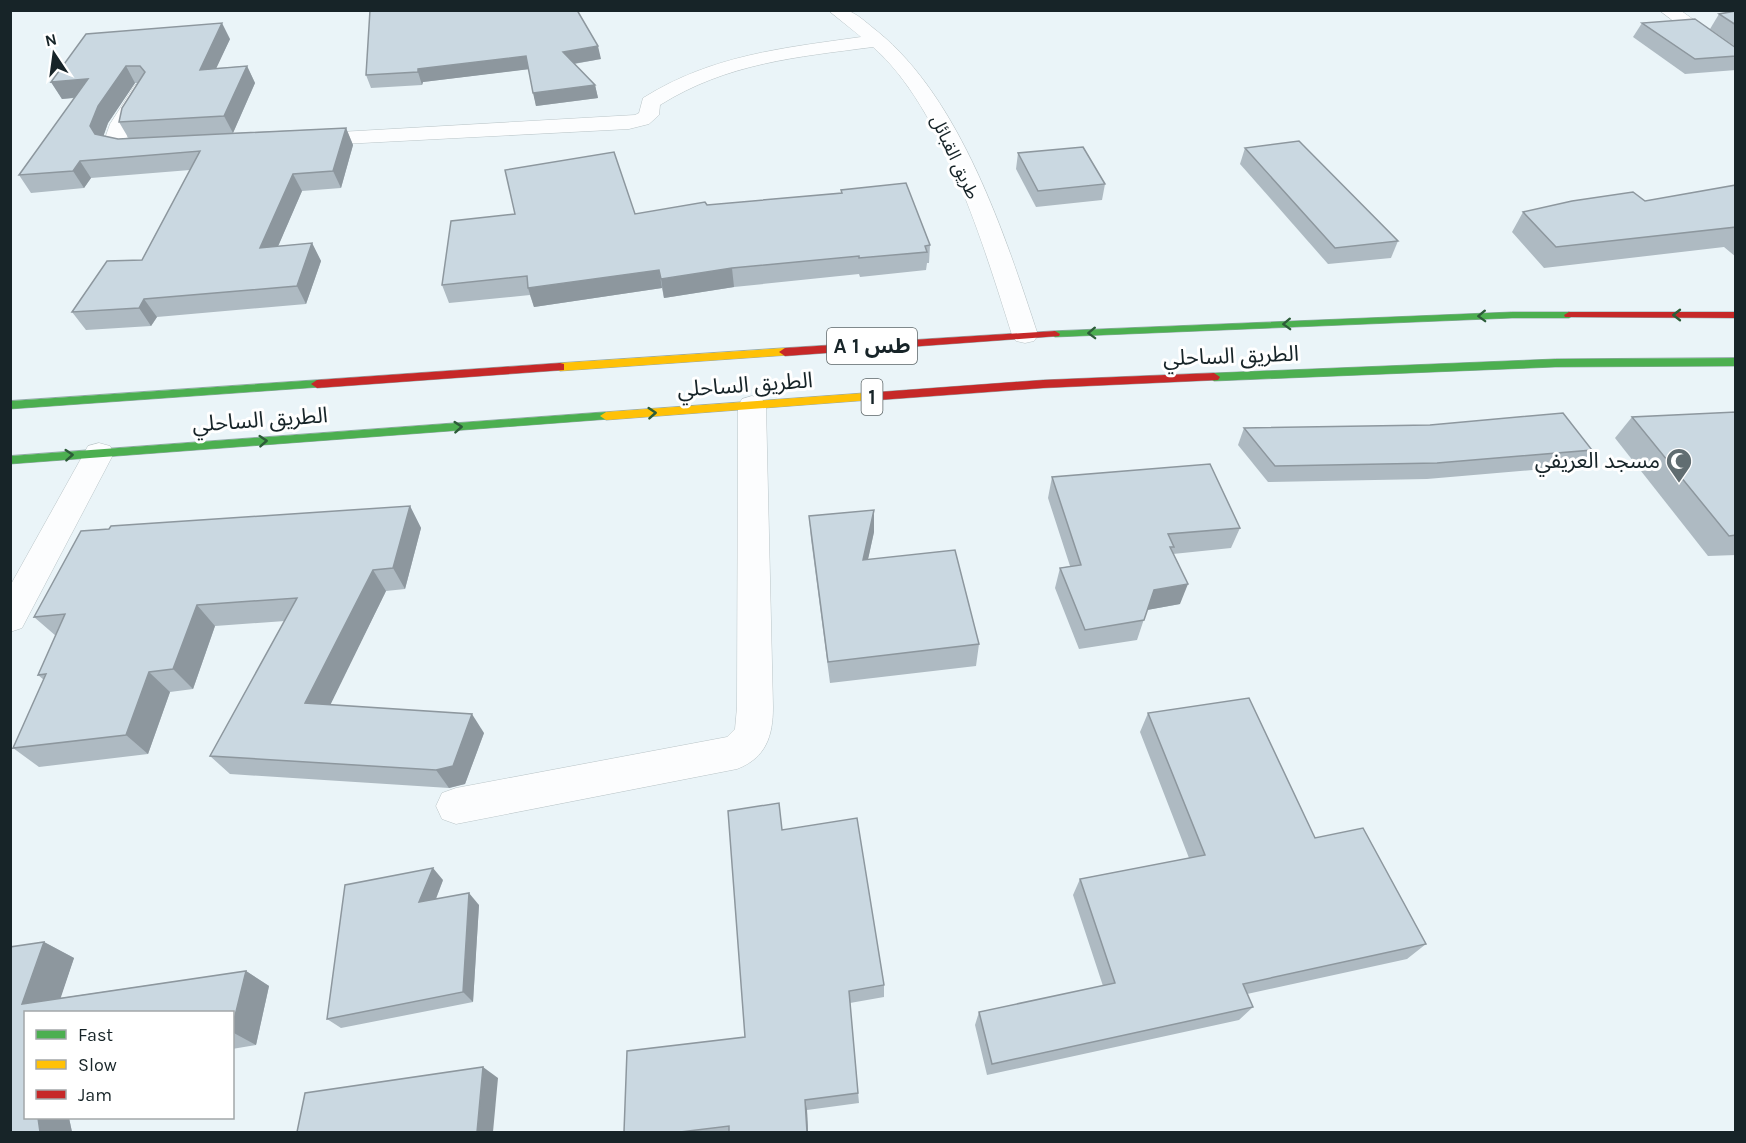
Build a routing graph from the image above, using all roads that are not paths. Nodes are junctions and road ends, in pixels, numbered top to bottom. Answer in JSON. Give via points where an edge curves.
{"nodes":[{"id":1,"x":837,"y":10,"type":"edge"},
{"id":2,"x":1668,"y":10,"type":"edge"},
{"id":3,"x":876,"y":41,"type":"junction"},
{"id":4,"x":1736,"y":59,"type":"edge"},
{"id":5,"x":142,"y":90,"type":"edge"},
{"id":6,"x":284,"y":140,"type":"edge"},
{"id":7,"x":166,"y":146,"type":"edge"},
{"id":8,"x":1736,"y":315,"type":"edge"},
{"id":9,"x":1025,"y":335,"type":"junction"},
{"id":10,"x":1736,"y":362,"type":"edge"},
{"id":11,"x":10,"y":405,"type":"edge"},
{"id":12,"x":752,"y":406,"type":"junction"},
{"id":13,"x":99,"y":453,"type":"junction"},
{"id":14,"x":10,"y":459,"type":"edge"},
{"id":15,"x":10,"y":618,"type":"edge"},
{"id":16,"x":456,"y":806,"type":"dead end"}],
"edges":[{"from":1,"to":3,"type":"street","name":"طريق القبائل"},
{"from":2,"to":4,"type":"street"},
{"from":3,"to":6,"type":"street","via":[[737,63],[694,77],[665,91],[650,102],[649,115],[629,123]]},
{"from":3,"to":9,"type":"street","name":"طريق القبائل","via":[[906,69],[947,137],[1005,271]]},
{"from":5,"to":7,"type":"street","via":[[120,124],[114,144],[128,148]]},
{"from":8,"to":9,"type":"highway","name":"الطريق الساحلي","number":"A 1 طس","one_way":true,"via":[[1512,315]]},
{"from":9,"to":11,"type":"highway","name":"الطريق الساحلي","number":"A 1 طس"},
{"from":10,"to":12,"type":"highway","name":"الطريق الساحلي","number":"1","via":[[1555,363],[1043,384]]},
{"from":13,"to":12,"type":"highway","name":"الطريق الساحلي","number":"1","one_way":true},
{"from":12,"to":16,"type":"street","via":[[756,707],[750,741],[737,752]]},
{"from":14,"to":13,"type":"highway","name":"الطريق الساحلي","number":"1","one_way":true},
{"from":13,"to":15,"type":"street"}]}
